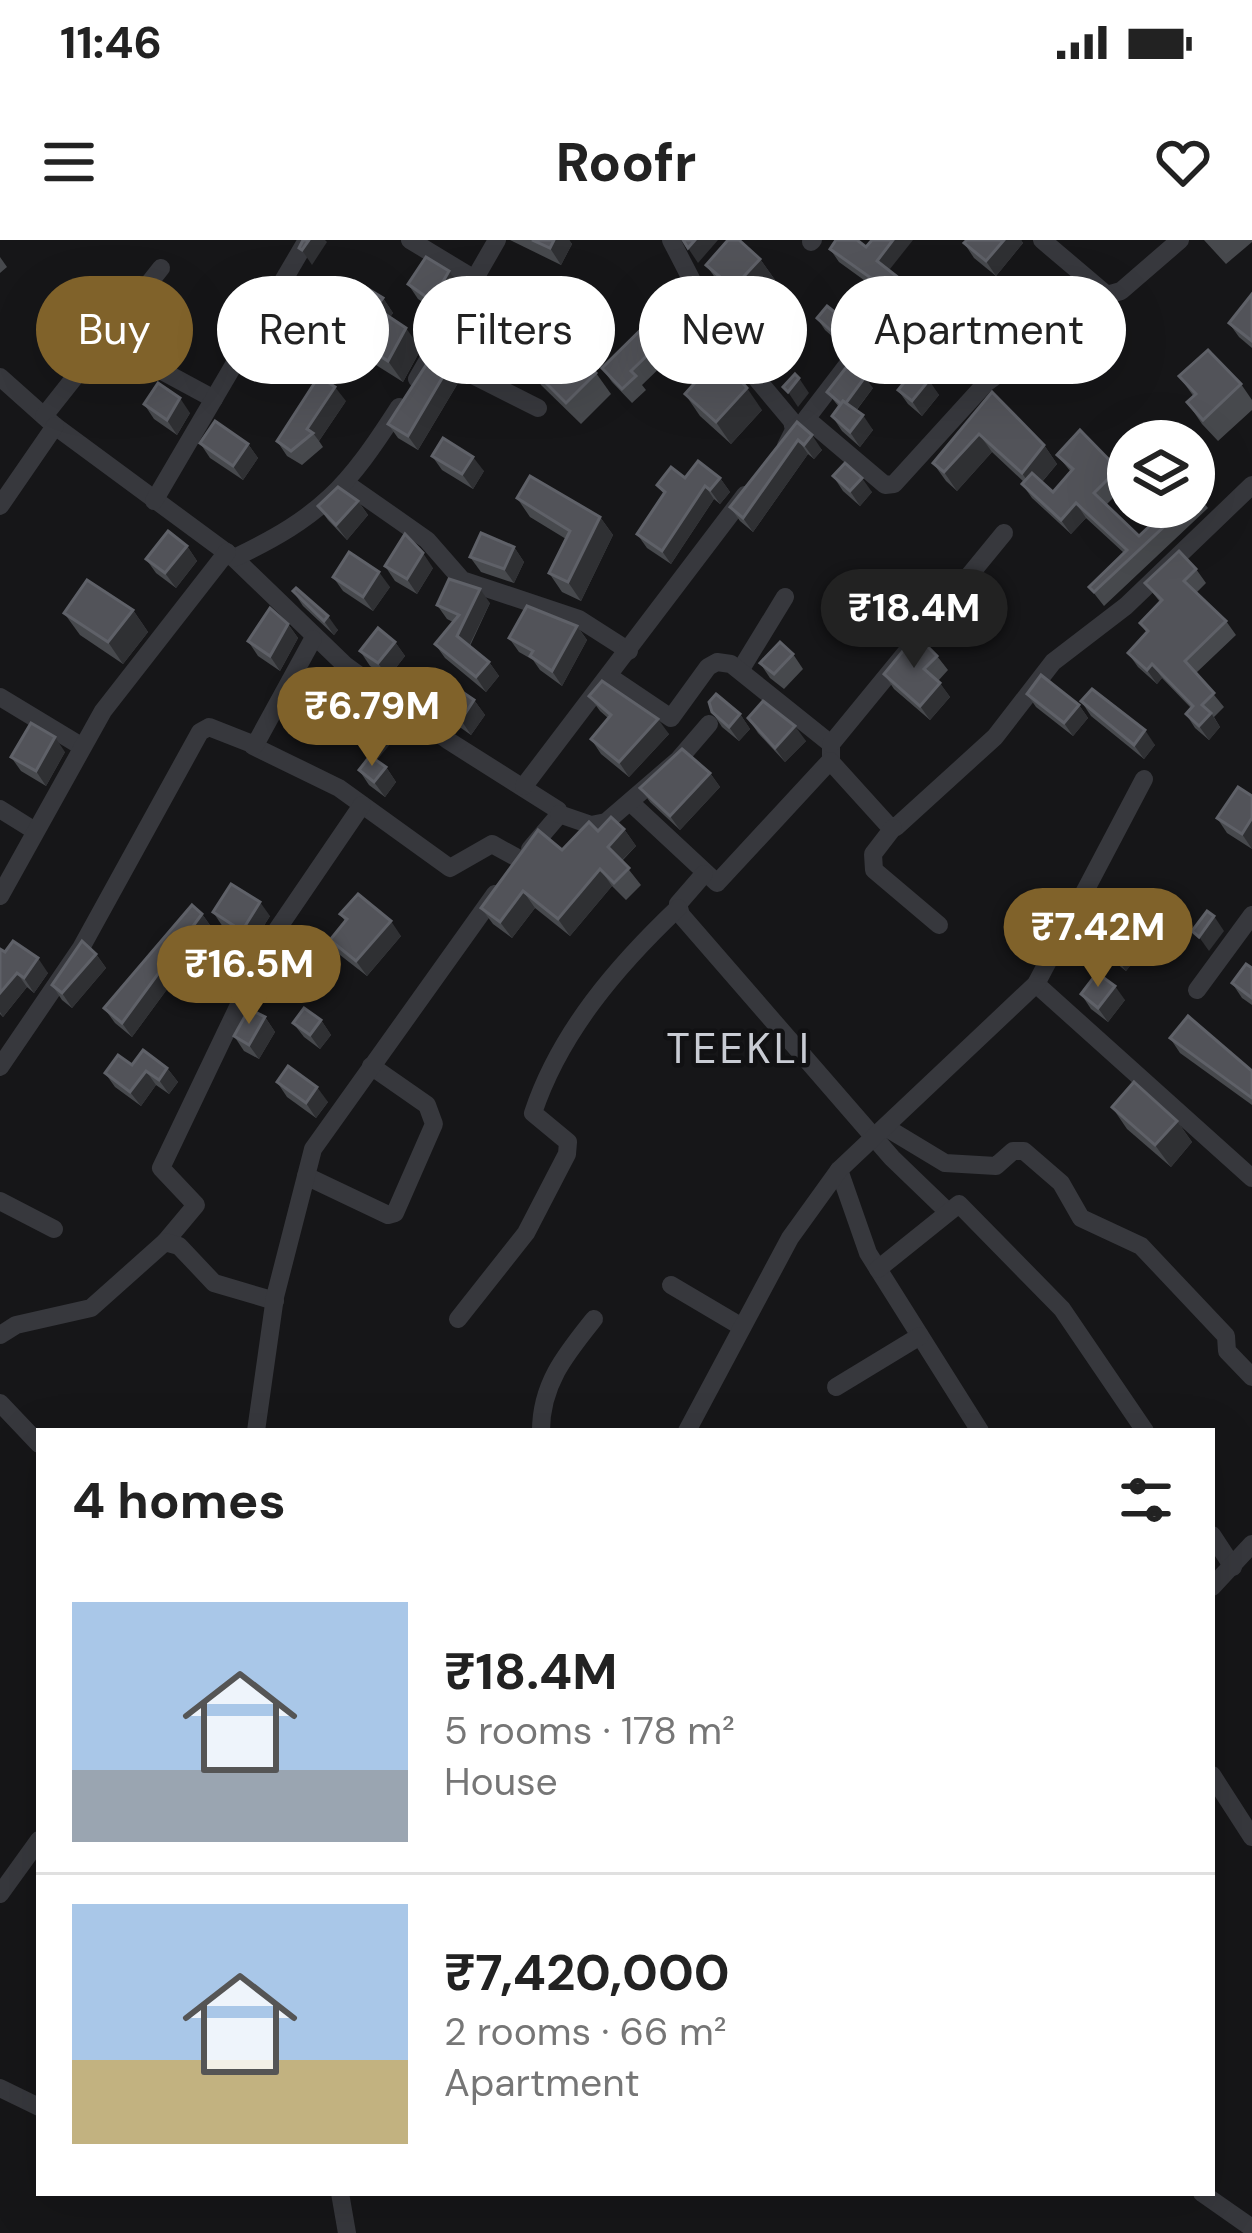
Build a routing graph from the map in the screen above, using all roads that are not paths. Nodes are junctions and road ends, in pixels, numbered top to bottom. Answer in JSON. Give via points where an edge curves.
{"nodes":[{"id":1,"x":307,"y":240,"type":"edge"},
{"id":2,"x":410,"y":240,"type":"edge"},
{"id":3,"x":497,"y":240,"type":"edge"},
{"id":4,"x":671,"y":240,"type":"edge"},
{"id":5,"x":1042,"y":240,"type":"edge"},
{"id":6,"x":1180,"y":240,"type":"edge"},
{"id":7,"x":161,"y":268,"type":"dead end"},
{"id":8,"x":154,"y":276,"type":"edge"},
{"id":9,"x":469,"y":276,"type":"edge"},
{"id":10,"x":478,"y":276,"type":"edge"},
{"id":11,"x":1084,"y":276,"type":"edge"},
{"id":12,"x":1126,"y":287,"type":"edge"},
{"id":13,"x":0,"y":376,"type":"edge"},
{"id":14,"x":74,"y":384,"type":"edge"},
{"id":15,"x":185,"y":384,"type":"edge"},
{"id":16,"x":414,"y":384,"type":"edge"},
{"id":17,"x":490,"y":384,"type":"edge"},
{"id":18,"x":831,"y":384,"type":"edge"},
{"id":19,"x":985,"y":384,"type":"edge"},
{"id":20,"x":214,"y":400,"type":"junction"},
{"id":21,"x":538,"y":408,"type":"dead end"},
{"id":22,"x":50,"y":421,"type":"junction"},
{"id":23,"x":800,"y":424,"type":"junction"},
{"id":24,"x":775,"y":459,"type":"edge"},
{"id":25,"x":761,"y":475,"type":"edge"},
{"id":26,"x":347,"y":484,"type":"junction"},
{"id":27,"x":1252,"y":485,"type":"edge"},
{"id":28,"x":154,"y":501,"type":"junction"},
{"id":29,"x":0,"y":506,"type":"edge"},
{"id":30,"x":1004,"y":533,"type":"dead end"},
{"id":31,"x":230,"y":555,"type":"junction"},
{"id":32,"x":785,"y":597,"type":"dead end"},
{"id":33,"x":313,"y":640,"type":"junction"},
{"id":34,"x":629,"y":651,"type":"junction"},
{"id":35,"x":741,"y":669,"type":"junction"},
{"id":36,"x":610,"y":677,"type":"junction"},
{"id":37,"x":0,"y":698,"type":"edge"},
{"id":38,"x":709,"y":724,"type":"edge"},
{"id":39,"x":81,"y":746,"type":"junction"},
{"id":40,"x":253,"y":746,"type":"junction"},
{"id":41,"x":831,"y":753,"type":"junction"},
{"id":42,"x":1144,"y":778,"type":"dead end"},
{"id":43,"x":524,"y":786,"type":"junction"},
{"id":44,"x":631,"y":803,"type":"junction"},
{"id":45,"x":362,"y":805,"type":"junction"},
{"id":46,"x":0,"y":809,"type":"edge"},
{"id":47,"x":559,"y":814,"type":"junction"},
{"id":48,"x":893,"y":828,"type":"junction"},
{"id":49,"x":35,"y":831,"type":"junction"},
{"id":50,"x":521,"y":860,"type":"junction"},
{"id":51,"x":704,"y":874,"type":"junction"},
{"id":52,"x":0,"y":896,"type":"edge"},
{"id":53,"x":678,"y":908,"type":"junction"},
{"id":54,"x":1252,"y":916,"type":"edge"},
{"id":55,"x":939,"y":925,"type":"dead end"},
{"id":56,"x":1036,"y":985,"type":"junction"},
{"id":57,"x":1197,"y":991,"type":"dead end"},
{"id":58,"x":371,"y":1066,"type":"junction"},
{"id":59,"x":0,"y":1067,"type":"edge"},
{"id":60,"x":882,"y":1132,"type":"junction"},
{"id":61,"x":839,"y":1170,"type":"junction"},
{"id":62,"x":306,"y":1176,"type":"junction"},
{"id":63,"x":1252,"y":1178,"type":"edge"},
{"id":64,"x":0,"y":1201,"type":"edge"},
{"id":65,"x":946,"y":1210,"type":"junction"},
{"id":66,"x":54,"y":1229,"type":"dead end"},
{"id":67,"x":165,"y":1242,"type":"junction"},
{"id":68,"x":878,"y":1269,"type":"junction"},
{"id":69,"x":671,"y":1285,"type":"dead end"},
{"id":70,"x":275,"y":1301,"type":"junction"},
{"id":71,"x":458,"y":1319,"type":"dead end"},
{"id":72,"x":594,"y":1319,"type":"dead end"},
{"id":73,"x":742,"y":1328,"type":"junction"},
{"id":74,"x":0,"y":1335,"type":"edge"},
{"id":75,"x":920,"y":1336,"type":"junction"},
{"id":76,"x":1252,"y":1377,"type":"edge"},
{"id":77,"x":836,"y":1387,"type":"dead end"},
{"id":78,"x":0,"y":1403,"type":"edge"},
{"id":79,"x":256,"y":1428,"type":"edge"},
{"id":80,"x":542,"y":1428,"type":"edge"},
{"id":81,"x":689,"y":1428,"type":"edge"},
{"id":82,"x":978,"y":1428,"type":"edge"},
{"id":83,"x":1143,"y":1428,"type":"edge"},
{"id":84,"x":36,"y":1441,"type":"edge"},
{"id":85,"x":1215,"y":1540,"type":"edge"},
{"id":86,"x":1252,"y":1544,"type":"edge"},
{"id":87,"x":1233,"y":1568,"type":"junction"},
{"id":88,"x":1215,"y":1584,"type":"edge"},
{"id":89,"x":1215,"y":1780,"type":"edge"},
{"id":90,"x":1252,"y":1837,"type":"edge"},
{"id":91,"x":36,"y":1844,"type":"edge"},
{"id":92,"x":0,"y":1894,"type":"edge"},
{"id":93,"x":0,"y":2087,"type":"edge"},
{"id":94,"x":36,"y":2105,"type":"edge"},
{"id":95,"x":341,"y":2196,"type":"edge"},
{"id":96,"x":1206,"y":2196,"type":"edge"},
{"id":97,"x":1252,"y":2228,"type":"edge"},
{"id":98,"x":347,"y":2233,"type":"edge"}],
"edges":[{"from":1,"to":20,"type":"street"},
{"from":2,"to":9,"type":"street"},
{"from":3,"to":10,"type":"street"},
{"from":4,"to":23,"type":"street","via":[[713,324]]},
{"from":5,"to":11,"type":"street"},
{"from":6,"to":12,"type":"street"},
{"from":7,"to":8,"type":"street"},
{"from":13,"to":22,"type":"street"},
{"from":14,"to":22,"type":"street"},
{"from":15,"to":20,"type":"street"},
{"from":16,"to":26,"type":"street"},
{"from":17,"to":21,"type":"street"},
{"from":18,"to":23,"type":"street"},
{"from":19,"to":23,"type":"street","via":[[894,484]]},
{"from":20,"to":28,"type":"street"},
{"from":22,"to":28,"type":"street"},
{"from":22,"to":29,"type":"street"},
{"from":23,"to":24,"type":"street"},
{"from":25,"to":34,"type":"street"},
{"from":26,"to":31,"type":"street","via":[[283,535]]},
{"from":26,"to":34,"type":"street","via":[[428,540],[462,580],[587,622]]},
{"from":27,"to":48,"type":"street","via":[[1126,606],[1053,662],[995,737]]},
{"from":28,"to":31,"type":"street"},
{"from":30,"to":41,"type":"street"},
{"from":31,"to":33,"type":"street"},
{"from":31,"to":39,"type":"street"},
{"from":32,"to":35,"type":"street"},
{"from":33,"to":40,"type":"street"},
{"from":33,"to":43,"type":"street","via":[[431,729]]},
{"from":34,"to":36,"type":"street"},
{"from":35,"to":36,"type":"street","via":[[712,663],[671,718]]},
{"from":35,"to":41,"type":"street"},
{"from":36,"to":43,"type":"street"},
{"from":37,"to":39,"type":"street"},
{"from":38,"to":44,"type":"street"},
{"from":39,"to":49,"type":"street"},
{"from":40,"to":45,"type":"street"},
{"from":40,"to":59,"type":"street","via":[[209,727],[200,732],[81,948]]},
{"from":41,"to":48,"type":"street"},
{"from":41,"to":51,"type":"street","via":[[730,874],[717,883]]},
{"from":42,"to":56,"type":"street"},
{"from":43,"to":47,"type":"street"},
{"from":44,"to":47,"type":"street","via":[[591,825]]},
{"from":44,"to":51,"type":"street"},
{"from":45,"to":50,"type":"street","via":[[450,868],[492,844]]},
{"from":45,"to":67,"type":"street","via":[[270,940],[193,1092],[161,1168],[196,1205]]},
{"from":46,"to":49,"type":"street"},
{"from":47,"to":50,"type":"street"},
{"from":48,"to":55,"type":"street","via":[[873,854],[874,870]]},
{"from":49,"to":52,"type":"street"},
{"from":50,"to":58,"type":"street"},
{"from":51,"to":53,"type":"street"},
{"from":53,"to":60,"type":"street","via":[[784,1037]]},
{"from":53,"to":71,"type":"street","via":[[608,979],[563,1048],[533,1113],[568,1142],[567,1154],[526,1232]]},
{"from":54,"to":57,"type":"street"},
{"from":56,"to":60,"type":"street"},
{"from":56,"to":63,"type":"street"},
{"from":58,"to":62,"type":"street","via":[[313,1149]]},
{"from":58,"to":62,"type":"street","via":[[427,1105],[434,1124],[394,1215]]},
{"from":60,"to":61,"type":"street"},
{"from":60,"to":65,"type":"street","via":[[892,1158]]},
{"from":60,"to":76,"type":"street","via":[[945,1163],[996,1166],[1024,1151],[1061,1183],[1081,1218],[1141,1246],[1226,1336],[1227,1351]]},
{"from":61,"to":68,"type":"street"},
{"from":61,"to":73,"type":"street","via":[[790,1238]]},
{"from":62,"to":70,"type":"street"},
{"from":64,"to":66,"type":"street"},
{"from":65,"to":68,"type":"street"},
{"from":65,"to":83,"type":"street","via":[[964,1207],[1050,1295]]},
{"from":67,"to":70,"type":"street","via":[[214,1283]]},
{"from":67,"to":74,"type":"street","via":[[91,1308]]},
{"from":68,"to":75,"type":"street"},
{"from":69,"to":73,"type":"street"},
{"from":70,"to":79,"type":"street"},
{"from":72,"to":80,"type":"street","via":[[561,1360],[545,1394]]},
{"from":73,"to":81,"type":"street"},
{"from":75,"to":77,"type":"street"},
{"from":75,"to":82,"type":"street"},
{"from":78,"to":84,"type":"street"},
{"from":85,"to":87,"type":"street"},
{"from":86,"to":87,"type":"street"},
{"from":87,"to":88,"type":"street"},
{"from":89,"to":90,"type":"street"},
{"from":91,"to":92,"type":"street"},
{"from":93,"to":94,"type":"street"},
{"from":95,"to":98,"type":"street"},
{"from":96,"to":97,"type":"street"}]}
